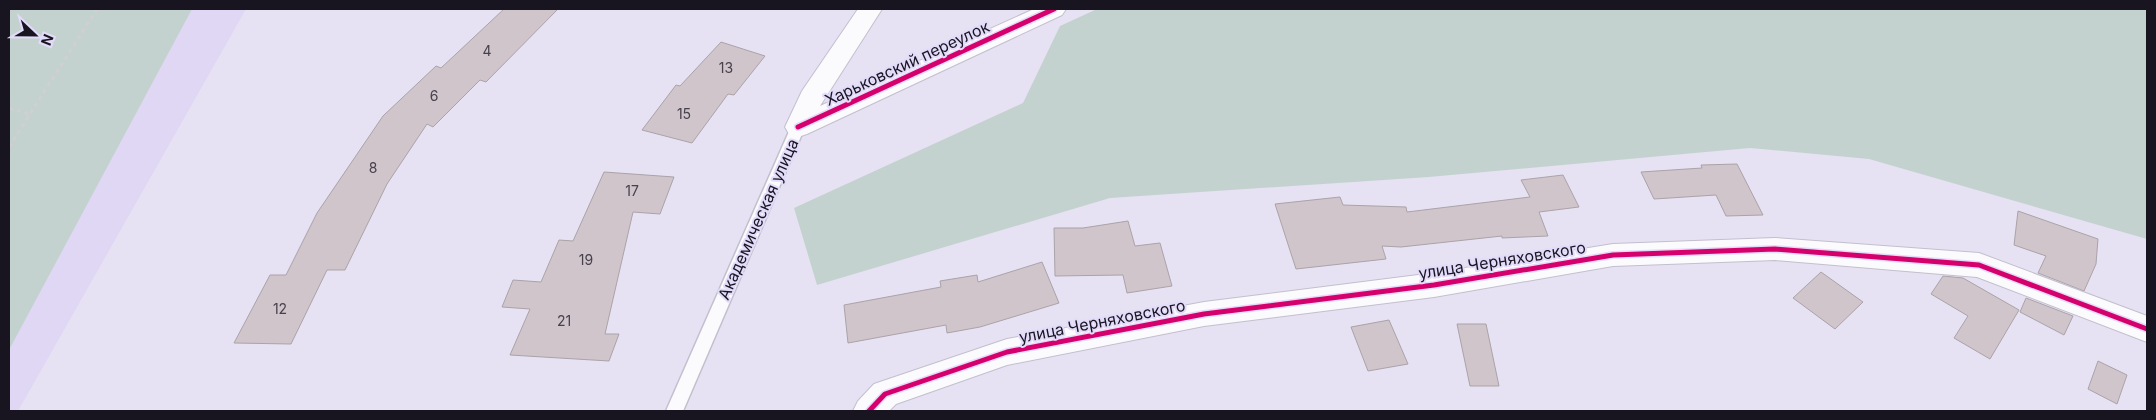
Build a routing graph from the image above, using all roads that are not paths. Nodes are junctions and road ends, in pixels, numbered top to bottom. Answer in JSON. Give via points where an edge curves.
{"nodes":[{"id":1,"x":870,"y":9,"type":"edge"},
{"id":2,"x":1054,"y":9,"type":"edge"},
{"id":3,"x":798,"y":126,"type":"junction"},
{"id":4,"x":2147,"y":330,"type":"edge"},
{"id":5,"x":674,"y":411,"type":"edge"},
{"id":6,"x":868,"y":411,"type":"edge"}],
"edges":[{"from":1,"to":3,"type":"street","name":"Академическая улица","via":[[811,98]]},
{"from":2,"to":3,"type":"street","name":"Харьковский переулок"},
{"from":3,"to":5,"type":"lane","name":"Академическая улица"},
{"from":4,"to":6,"type":"street","name":"улица Черняховского","via":[[1979,265],[1775,249],[1613,255],[1434,285],[1204,314],[1007,352],[885,394]]}]}
